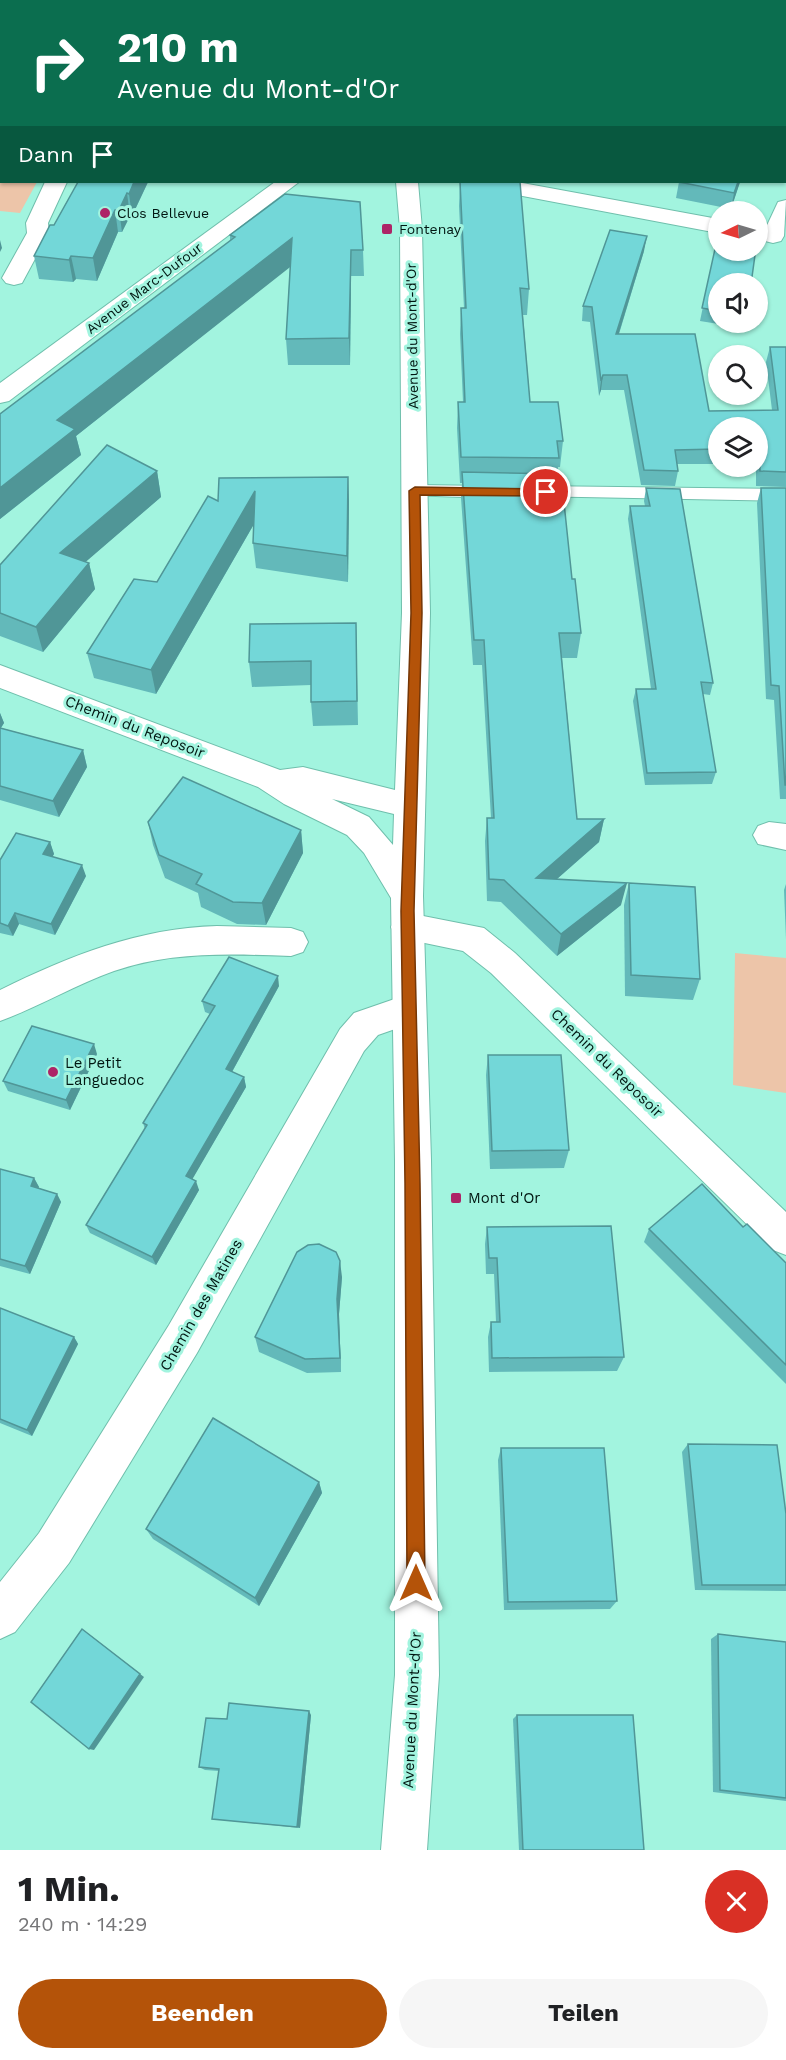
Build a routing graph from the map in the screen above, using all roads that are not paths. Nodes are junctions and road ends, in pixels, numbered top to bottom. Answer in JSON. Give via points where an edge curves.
{"nodes":[{"id":1,"x":55,"y":183,"type":"edge"},
{"id":2,"x":287,"y":183,"type":"edge"},
{"id":3,"x":407,"y":183,"type":"edge"},
{"id":4,"x":490,"y":183,"type":"edge"},
{"id":5,"x":786,"y":207,"type":"edge"},
{"id":6,"x":708,"y":223,"type":"edge"},
{"id":7,"x":772,"y":236,"type":"edge"},
{"id":8,"x":14,"y":278,"type":"dead end"},
{"id":9,"x":0,"y":395,"type":"edge"},
{"id":10,"x":415,"y":491,"type":"junction"},
{"id":11,"x":786,"y":495,"type":"edge"},
{"id":12,"x":0,"y":676,"type":"edge"},
{"id":13,"x":269,"y":778,"type":"junction"},
{"id":14,"x":411,"y":804,"type":"junction"},
{"id":15,"x":407,"y":911,"type":"junction"},
{"id":16,"x":291,"y":942,"type":"dead end"},
{"id":17,"x":0,"y":1006,"type":"edge"},
{"id":18,"x":409,"y":1010,"type":"junction"},
{"id":19,"x":786,"y":1237,"type":"edge"},
{"id":20,"x":0,"y":1617,"type":"edge"},
{"id":21,"x":404,"y":1850,"type":"edge"}],
"edges":[{"from":1,"to":8,"type":"street","via":[[44,204],[38,233]]},
{"from":2,"to":9,"type":"street","name":"Avenue Marc-Dufour"},
{"from":3,"to":10,"type":"street","name":"Avenue du Mont-d'Or"},
{"from":4,"to":6,"type":"street"},
{"from":5,"to":7,"type":"street"},
{"from":10,"to":11,"type":"lane"},
{"from":10,"to":14,"type":"street","name":"Avenue du Mont-d'Or","via":[[417,613]]},
{"from":12,"to":13,"type":"street","name":"Chemin du Reposoir"},
{"from":13,"to":14,"type":"street","name":"Chemin du Reposoir","via":[[303,779]]},
{"from":13,"to":15,"type":"street","name":"Chemin du Reposoir","via":[[358,826],[375,844]]},
{"from":14,"to":15,"type":"street","name":"Avenue du Mont-d'Or"},
{"from":15,"to":18,"type":"street","name":"Avenue du Mont-d'Or"},
{"from":15,"to":19,"type":"street","name":"Chemin du Reposoir","via":[[472,938],[495,957]]},
{"from":16,"to":17,"type":"street","via":[[171,943],[85,969]]},
{"from":18,"to":20,"type":"street","name":"Chemin des Matines","via":[[370,1022],[351,1040],[183,1339],[54,1548]]},
{"from":18,"to":21,"type":"street","name":"Avenue du Mont-d'Or","via":[[417,1675]]}]}
